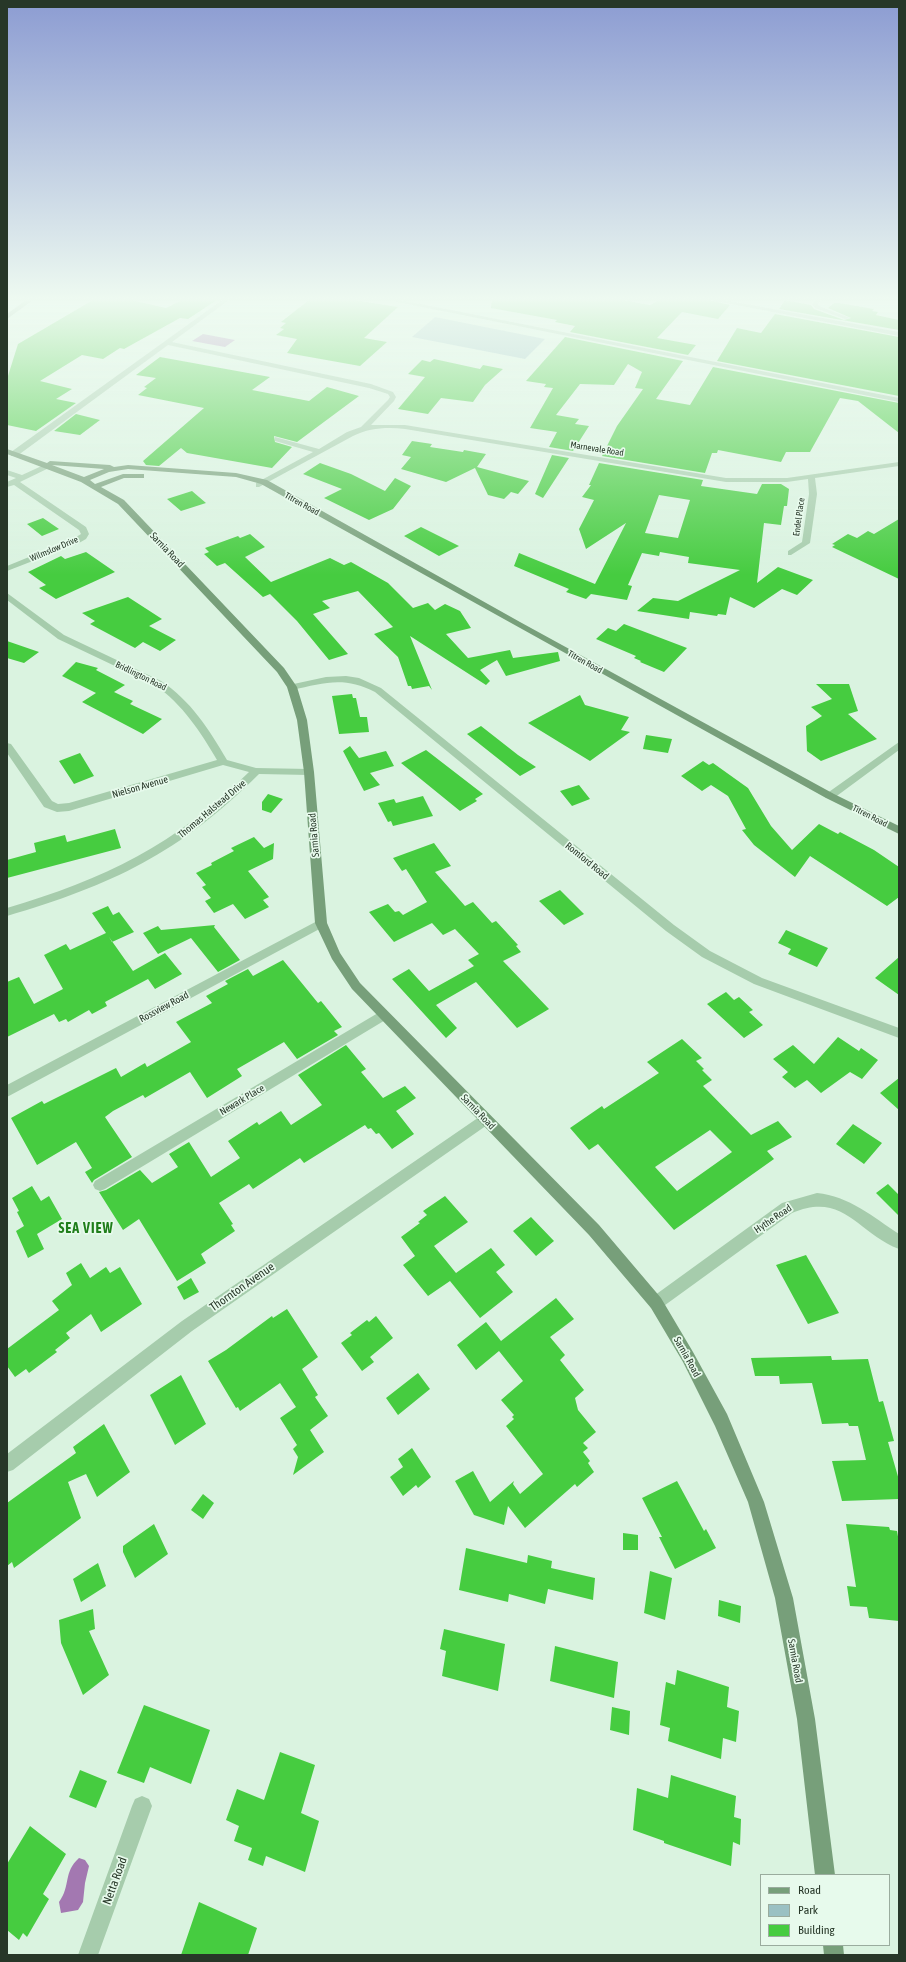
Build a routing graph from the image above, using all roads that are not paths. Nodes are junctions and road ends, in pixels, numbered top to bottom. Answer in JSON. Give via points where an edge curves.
{"nodes":[{"id":1,"x":98,"y":392,"type":"edge"},
{"id":2,"x":387,"y":392,"type":"edge"},
{"id":3,"x":856,"y":392,"type":"edge"},
{"id":4,"x":899,"y":400,"type":"edge"},
{"id":5,"x":364,"y":428,"type":"junction"},
{"id":6,"x":278,"y":439,"type":"dead end"},
{"id":7,"x":319,"y":451,"type":"junction"},
{"id":8,"x":11,"y":452,"type":"edge"},
{"id":9,"x":37,"y":462,"type":"junction"},
{"id":10,"x":899,"y":464,"type":"edge"},
{"id":11,"x":49,"y":466,"type":"junction"},
{"id":12,"x":118,"y":468,"type":"junction"},
{"id":13,"x":7,"y":472,"type":"edge"},
{"id":14,"x":811,"y":477,"type":"junction"},
{"id":15,"x":23,"y":478,"type":"junction"},
{"id":16,"x":84,"y":480,"type":"junction"},
{"id":17,"x":15,"y":482,"type":"junction"},
{"id":18,"x":262,"y":484,"type":"junction"},
{"id":19,"x":7,"y":485,"type":"edge"},
{"id":20,"x":96,"y":486,"type":"junction"},
{"id":21,"x":790,"y":554,"type":"dead end"},
{"id":22,"x":7,"y":569,"type":"edge"},
{"id":23,"x":7,"y":596,"type":"edge"},
{"id":24,"x":292,"y":687,"type":"junction"},
{"id":25,"x":899,"y":745,"type":"edge"},
{"id":26,"x":7,"y":746,"type":"edge"},
{"id":27,"x":886,"y":754,"type":"junction"},
{"id":28,"x":899,"y":758,"type":"edge"},
{"id":29,"x":223,"y":762,"type":"junction"},
{"id":30,"x":256,"y":771,"type":"junction"},
{"id":31,"x":309,"y":772,"type":"junction"},
{"id":32,"x":830,"y":796,"type":"junction"},
{"id":33,"x":899,"y":830,"type":"edge"},
{"id":34,"x":7,"y":912,"type":"edge"},
{"id":35,"x":321,"y":923,"type":"junction"},
{"id":36,"x":384,"y":1015,"type":"junction"},
{"id":37,"x":899,"y":1033,"type":"edge"},
{"id":38,"x":7,"y":1091,"type":"edge"},
{"id":39,"x":485,"y":1119,"type":"junction"},
{"id":40,"x":100,"y":1185,"type":"dead end"},
{"id":41,"x":899,"y":1242,"type":"edge"},
{"id":42,"x":656,"y":1303,"type":"junction"},
{"id":43,"x":7,"y":1464,"type":"edge"},
{"id":44,"x":142,"y":1806,"type":"dead end"},
{"id":45,"x":824,"y":1874,"type":"edge"},
{"id":46,"x":88,"y":1955,"type":"edge"}],
"edges":[{"from":1,"to":8,"type":"street"},
{"from":2,"to":5,"type":"street","via":[[393,397],[391,401]]},
{"from":3,"to":4,"type":"street"},
{"from":5,"to":7,"type":"street","name":"Marnevale Road"},
{"from":5,"to":14,"type":"street","name":"Marnevale Road","via":[[390,425],[405,427],[726,480],[768,481]]},
{"from":6,"to":7,"type":"street"},
{"from":7,"to":18,"type":"street","name":"Marnevale Road"},
{"from":8,"to":9,"type":"main road","name":"Sarnia Road"},
{"from":9,"to":11,"type":"main road","name":"Sarnia Road"},
{"from":9,"to":12,"type":"main road"},
{"from":10,"to":14,"type":"street","name":"Marnevale Road"},
{"from":11,"to":15,"type":"street"},
{"from":11,"to":16,"type":"main road","name":"Sarnia Road"},
{"from":12,"to":16,"type":"main road","name":"Titren Road"},
{"from":12,"to":18,"type":"main road","name":"Titren Road","via":[[236,475]]},
{"from":13,"to":15,"type":"street"},
{"from":14,"to":21,"type":"street","name":"Endel Place","via":[[813,494],[806,543]]},
{"from":15,"to":17,"type":"street"},
{"from":16,"to":20,"type":"main road","name":"Sarnia Road"},
{"from":17,"to":19,"type":"street"},
{"from":17,"to":22,"type":"street","name":"Wilmslow Drive","via":[[83,530],[85,534],[76,541]]},
{"from":18,"to":20,"type":"main road","name":"Titren Road","via":[[133,475],[112,479]]},
{"from":18,"to":32,"type":"main road","name":"Titren Road"},
{"from":20,"to":24,"type":"main road","name":"Sarnia Road","via":[[126,507],[276,665]]},
{"from":23,"to":29,"type":"street","name":"Bridlington Road","via":[[61,637],[172,692],[183,703]]},
{"from":24,"to":31,"type":"main road","name":"Sarnia Road","via":[[302,720]]},
{"from":24,"to":37,"type":"street","name":"Romford Road","via":[[346,677],[378,690],[670,928],[706,954],[758,981]]},
{"from":25,"to":27,"type":"street"},
{"from":26,"to":29,"type":"street","name":"Nielson Avenue","via":[[48,804],[57,808],[85,803]]},
{"from":27,"to":28,"type":"street"},
{"from":27,"to":32,"type":"street"},
{"from":29,"to":30,"type":"street"},
{"from":30,"to":31,"type":"street"},
{"from":30,"to":34,"type":"street","name":"Thomas Halstead Drive","via":[[209,815],[151,856],[96,882]]},
{"from":31,"to":35,"type":"main road","name":"Sarnia Road"},
{"from":32,"to":33,"type":"main road","name":"Titren Road"},
{"from":35,"to":36,"type":"main road","name":"Sarnia Road","via":[[339,964]]},
{"from":35,"to":38,"type":"street","name":"Rossview Road"},
{"from":36,"to":39,"type":"main road","name":"Sarnia Road"},
{"from":36,"to":40,"type":"street","name":"Newark Place"},
{"from":39,"to":42,"type":"main road","name":"Sarnia Road","via":[[594,1230]]},
{"from":39,"to":43,"type":"street","name":"Thornton Avenue","via":[[187,1326]]},
{"from":41,"to":42,"type":"street","name":"Hythe Road","via":[[847,1208],[818,1199],[801,1202],[787,1208]]},
{"from":42,"to":45,"type":"main road","name":"Sarnia Road","via":[[721,1420],[756,1502],[784,1598],[806,1719]]},
{"from":44,"to":46,"type":"street","name":"Netta Road"}]}
